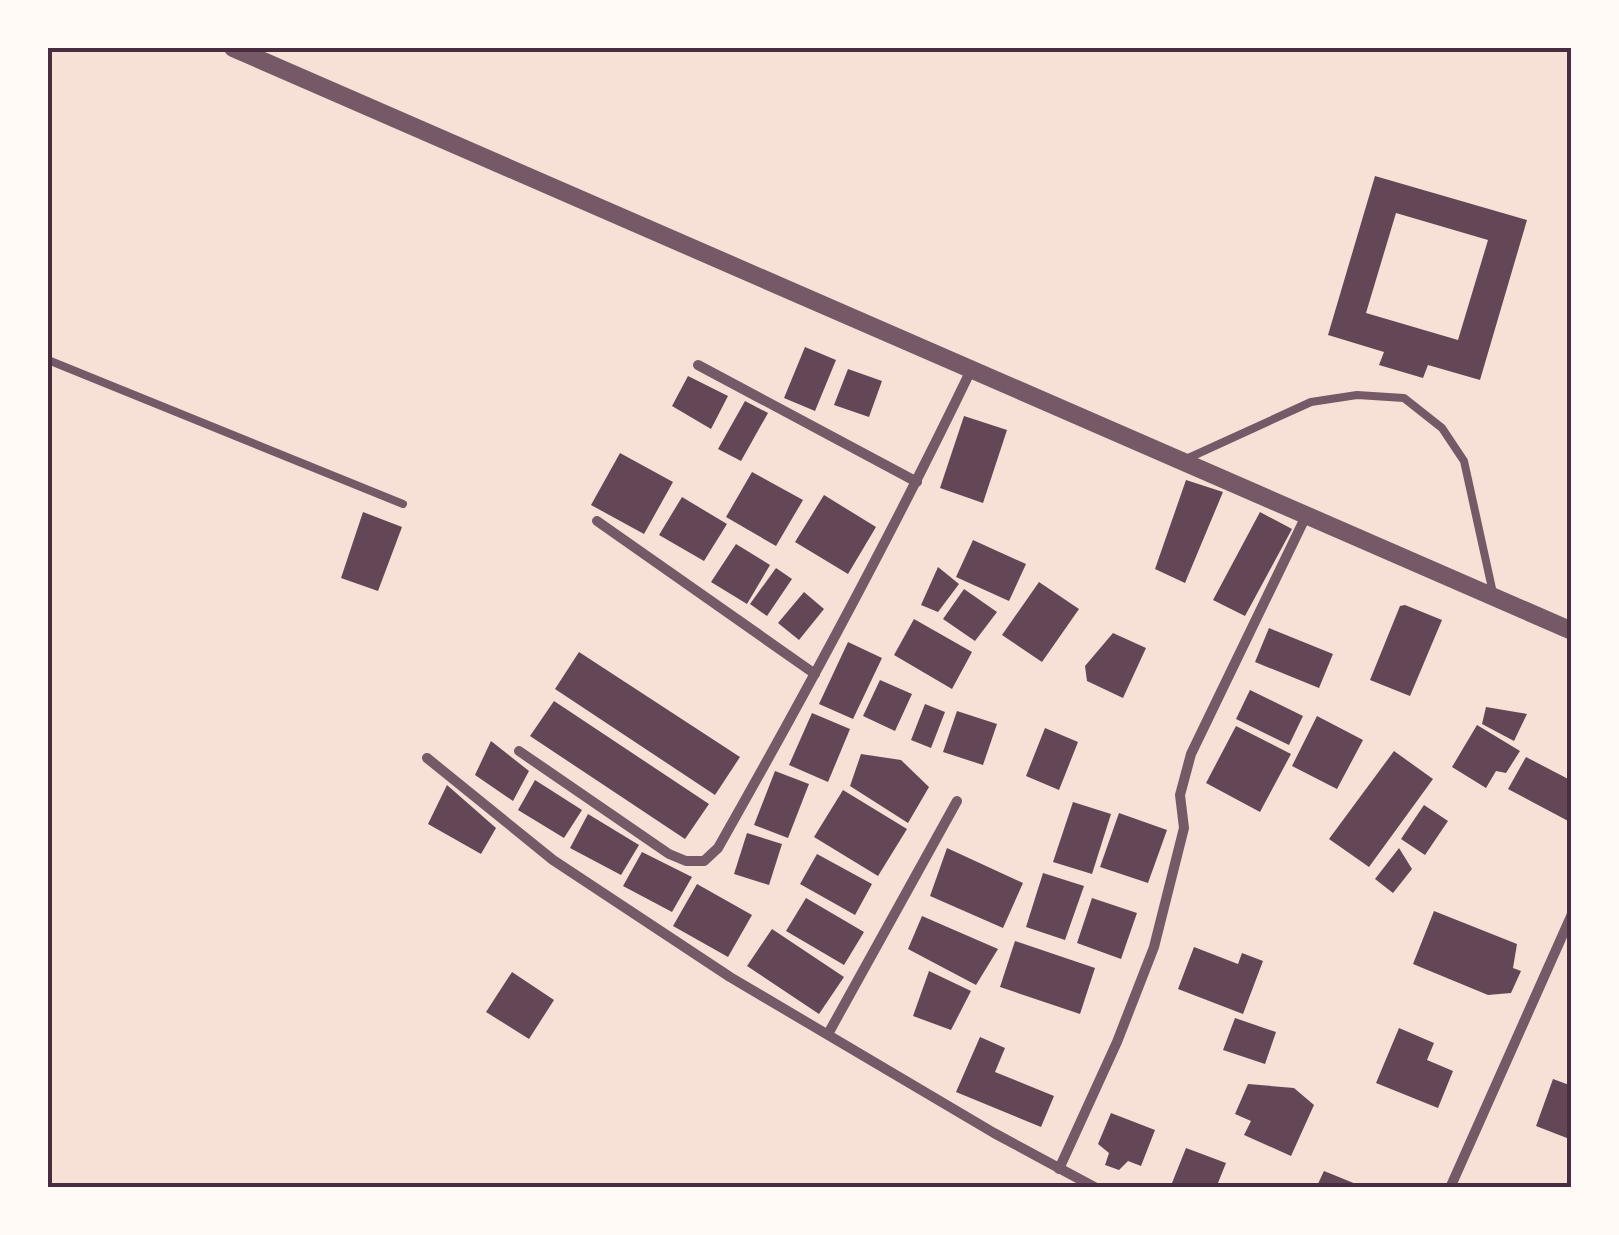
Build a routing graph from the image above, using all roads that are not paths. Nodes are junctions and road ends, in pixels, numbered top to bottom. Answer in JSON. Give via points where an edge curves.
{"nodes":[{"id":1,"x":233,"y":48,"type":"edge"},
{"id":2,"x":48,"y":360,"type":"edge"},
{"id":3,"x":698,"y":365,"type":"dead end"},
{"id":4,"x":970,"y":370,"type":"junction"},
{"id":5,"x":1180,"y":462,"type":"junction"},
{"id":6,"x":917,"y":482,"type":"junction"},
{"id":7,"x":402,"y":504,"type":"dead end"},
{"id":8,"x":1306,"y":516,"type":"junction"},
{"id":9,"x":597,"y":521,"type":"dead end"},
{"id":10,"x":1494,"y":598,"type":"junction"},
{"id":11,"x":1572,"y":631,"type":"edge"},
{"id":12,"x":816,"y":674,"type":"junction"},
{"id":13,"x":519,"y":751,"type":"dead end"},
{"id":14,"x":427,"y":758,"type":"dead end"},
{"id":15,"x":957,"y":802,"type":"dead end"},
{"id":16,"x":1572,"y":914,"type":"edge"},
{"id":17,"x":828,"y":1034,"type":"junction"},
{"id":18,"x":1059,"y":1169,"type":"junction"},
{"id":19,"x":1096,"y":1188,"type":"edge"},
{"id":20,"x":1450,"y":1188,"type":"edge"}],
"edges":[{"from":1,"to":4,"type":"street"},
{"from":2,"to":7,"type":"lane"},
{"from":3,"to":6,"type":"street"},
{"from":4,"to":5,"type":"street"},
{"from":4,"to":6,"type":"street"},
{"from":5,"to":8,"type":"street"},
{"from":5,"to":10,"type":"lane","via":[[1311,402],[1356,395],[1404,398],[1442,428],[1464,461]]},
{"from":6,"to":12,"type":"street"},
{"from":8,"to":10,"type":"street"},
{"from":8,"to":18,"type":"street","via":[[1191,754],[1180,795],[1184,828],[1154,947]]},
{"from":9,"to":12,"type":"street"},
{"from":10,"to":11,"type":"street"},
{"from":12,"to":13,"type":"street","via":[[718,848],[704,860],[670,854]]},
{"from":14,"to":17,"type":"street","via":[[553,860]]},
{"from":15,"to":17,"type":"street"},
{"from":16,"to":20,"type":"street"},
{"from":17,"to":18,"type":"street"},
{"from":18,"to":19,"type":"street"}]}
